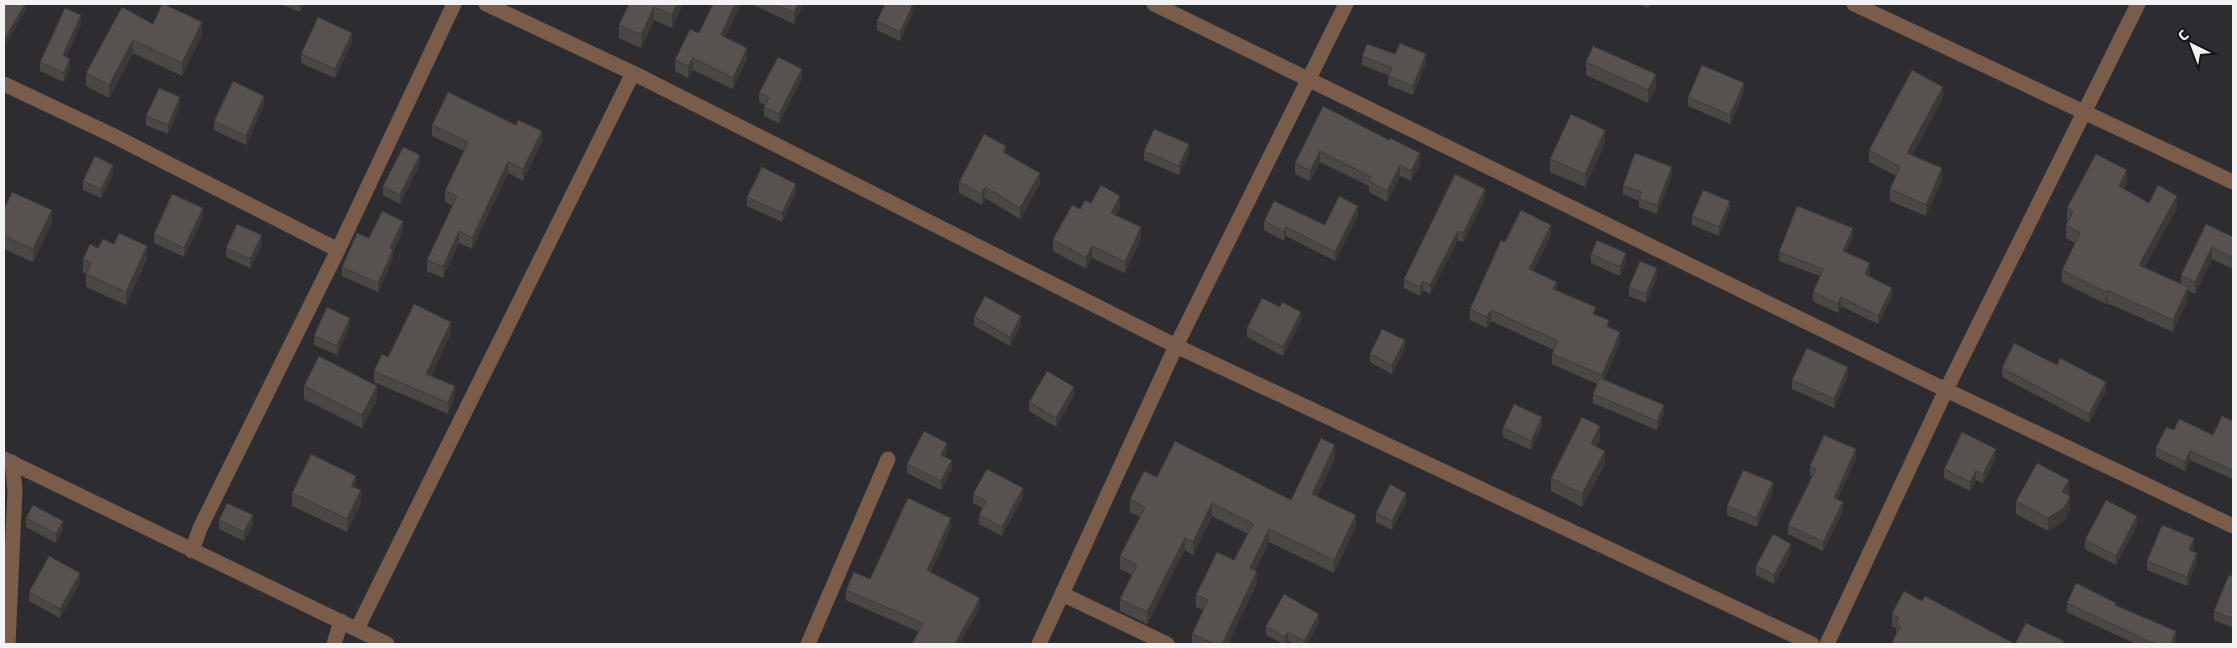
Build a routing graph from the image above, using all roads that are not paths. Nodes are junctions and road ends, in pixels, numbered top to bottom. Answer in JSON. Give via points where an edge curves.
{"nodes":[{"id":1,"x":454,"y":4,"type":"edge"},
{"id":2,"x":486,"y":4,"type":"edge"},
{"id":3,"x":1154,"y":4,"type":"edge"},
{"id":4,"x":1346,"y":4,"type":"edge"},
{"id":5,"x":1854,"y":4,"type":"edge"},
{"id":6,"x":2138,"y":4,"type":"edge"},
{"id":7,"x":633,"y":73,"type":"junction"},
{"id":8,"x":1309,"y":81,"type":"junction"},
{"id":9,"x":4,"y":84,"type":"edge"},
{"id":10,"x":2085,"y":113,"type":"junction"},
{"id":11,"x":2233,"y":182,"type":"edge"},
{"id":12,"x":338,"y":250,"type":"junction"},
{"id":13,"x":1176,"y":346,"type":"junction"},
{"id":14,"x":1946,"y":390,"type":"junction"},
{"id":15,"x":888,"y":459,"type":"dead end"},
{"id":16,"x":8,"y":460,"type":"edge"},
{"id":17,"x":2233,"y":526,"type":"edge"},
{"id":18,"x":192,"y":551,"type":"junction"},
{"id":19,"x":1062,"y":594,"type":"junction"},
{"id":20,"x":341,"y":621,"type":"junction"},
{"id":21,"x":357,"y":629,"type":"junction"},
{"id":22,"x":8,"y":644,"type":"edge"},
{"id":23,"x":334,"y":644,"type":"edge"},
{"id":24,"x":387,"y":644,"type":"edge"},
{"id":25,"x":808,"y":644,"type":"edge"},
{"id":26,"x":1039,"y":644,"type":"edge"},
{"id":27,"x":1167,"y":644,"type":"edge"},
{"id":28,"x":1812,"y":644,"type":"edge"},
{"id":29,"x":1827,"y":644,"type":"edge"}],
"edges":[{"from":1,"to":12,"type":"street"},
{"from":2,"to":7,"type":"street"},
{"from":3,"to":8,"type":"street"},
{"from":4,"to":8,"type":"street"},
{"from":5,"to":10,"type":"street"},
{"from":6,"to":10,"type":"street"},
{"from":7,"to":13,"type":"street"},
{"from":7,"to":21,"type":"street"},
{"from":8,"to":13,"type":"street"},
{"from":8,"to":14,"type":"street"},
{"from":9,"to":12,"type":"street"},
{"from":10,"to":11,"type":"street"},
{"from":10,"to":14,"type":"street"},
{"from":12,"to":18,"type":"street","via":[[200,528]]},
{"from":13,"to":19,"type":"street"},
{"from":13,"to":28,"type":"street"},
{"from":14,"to":17,"type":"street"},
{"from":14,"to":29,"type":"street"},
{"from":15,"to":25,"type":"street"},
{"from":16,"to":18,"type":"street"},
{"from":16,"to":22,"type":"street","via":[[14,490]]},
{"from":18,"to":20,"type":"street"},
{"from":19,"to":26,"type":"street"},
{"from":19,"to":27,"type":"street"},
{"from":20,"to":21,"type":"street"},
{"from":20,"to":23,"type":"street"},
{"from":21,"to":24,"type":"street"}]}
